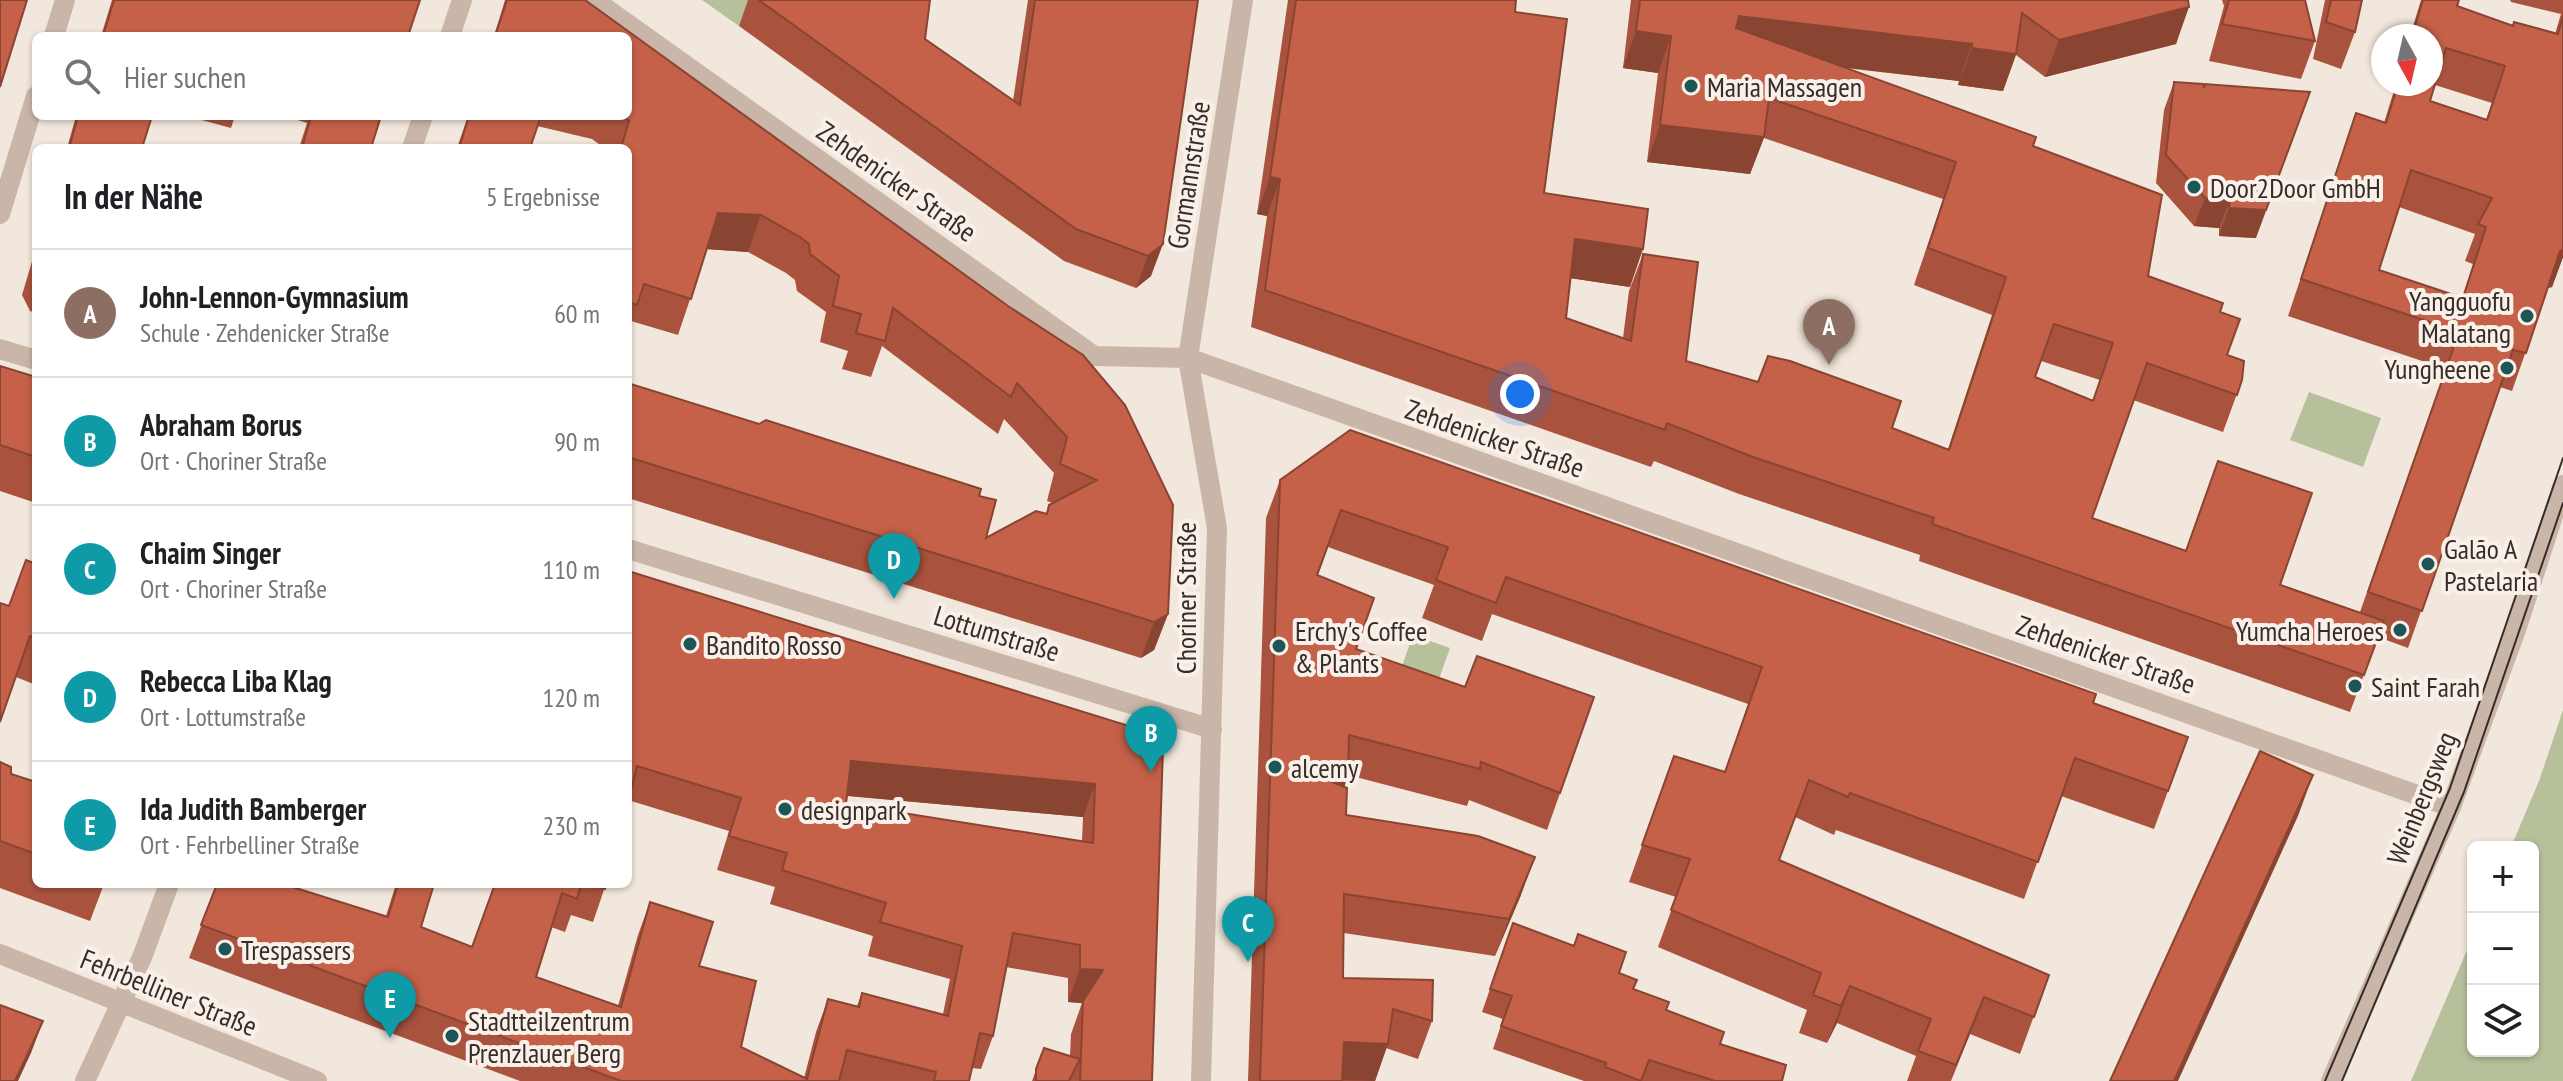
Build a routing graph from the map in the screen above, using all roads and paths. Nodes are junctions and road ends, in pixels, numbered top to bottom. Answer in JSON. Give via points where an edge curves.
{"nodes":[{"id":1,"x":65,"y":0,"type":"edge"},
{"id":2,"x":462,"y":0,"type":"edge"},
{"id":3,"x":594,"y":0,"type":"edge"},
{"id":4,"x":1243,"y":0,"type":"edge"},
{"id":5,"x":55,"y":32,"type":"edge"},
{"id":6,"x":451,"y":32,"type":"edge"},
{"id":7,"x":32,"y":109,"type":"edge"},
{"id":8,"x":422,"y":120,"type":"edge"},
{"id":9,"x":413,"y":144,"type":"edge"},
{"id":10,"x":0,"y":214,"type":"edge"},
{"id":11,"x":0,"y":349,"type":"edge"},
{"id":12,"x":1188,"y":358,"type":"junction"},
{"id":13,"x":32,"y":359,"type":"edge"},
{"id":14,"x":2563,"y":485,"type":"edge"},
{"id":15,"x":632,"y":550,"type":"edge"},
{"id":16,"x":1212,"y":729,"type":"junction"},
{"id":17,"x":2451,"y":807,"type":"junction"},
{"id":18,"x":167,"y":888,"type":"edge"},
{"id":19,"x":0,"y":954,"type":"edge"},
{"id":20,"x":121,"y":1003,"type":"junction"},
{"id":21,"x":85,"y":1081,"type":"edge"},
{"id":22,"x":317,"y":1081,"type":"edge"},
{"id":23,"x":1201,"y":1081,"type":"edge"},
{"id":24,"x":2331,"y":1081,"type":"edge"}],
"edges":[{"from":1,"to":5,"type":"street"},
{"from":2,"to":6,"type":"street"},
{"from":3,"to":12,"type":"street","name":"Zehdenicker Straße","via":[[1094,356]]},
{"from":4,"to":12,"type":"street","name":"Gormannstraße"},
{"from":7,"to":10,"type":"street"},
{"from":8,"to":9,"type":"street"},
{"from":11,"to":13,"type":"street"},
{"from":12,"to":16,"type":"street","name":"Choriner Straße","via":[[1217,528]]},
{"from":12,"to":17,"type":"street","name":"Zehdenicker Straße"},
{"from":14,"to":17,"type":"street","name":"Weinbergsweg"},
{"from":15,"to":16,"type":"street","name":"Lottumstraße"},
{"from":16,"to":23,"type":"street","name":"Choriner Straße"},
{"from":17,"to":24,"type":"street","name":"Weinbergsweg"},
{"from":18,"to":20,"type":"street"},
{"from":19,"to":20,"type":"street","name":"Fehrbelliner Straße"},
{"from":20,"to":21,"type":"street"},
{"from":20,"to":22,"type":"street","name":"Fehrbelliner Straße"}]}
